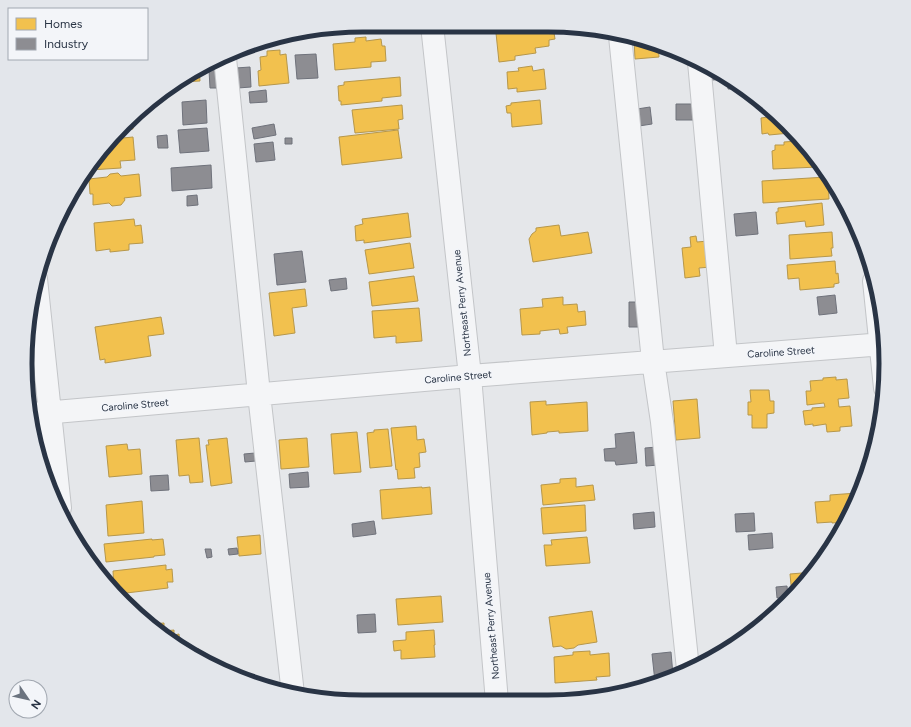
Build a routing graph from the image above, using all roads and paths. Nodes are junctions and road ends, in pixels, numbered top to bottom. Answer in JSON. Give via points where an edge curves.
{"nodes":[{"id":1,"x":433,"y":32,"type":"edge"},
{"id":2,"x":620,"y":40,"type":"edge"},
{"id":3,"x":225,"y":62,"type":"edge"},
{"id":4,"x":700,"y":69,"type":"edge"},
{"id":5,"x":37,"y":306,"type":"edge"},
{"id":6,"x":878,"y":344,"type":"edge"},
{"id":7,"x":726,"y":356,"type":"junction"},
{"id":8,"x":653,"y":361,"type":"junction"},
{"id":9,"x":470,"y":376,"type":"junction"},
{"id":10,"x":259,"y":394,"type":"junction"},
{"id":11,"x":41,"y":413,"type":"edge"},
{"id":12,"x":56,"y":486,"type":"edge"},
{"id":13,"x":687,"y":664,"type":"edge"},
{"id":14,"x":292,"y":687,"type":"edge"},
{"id":15,"x":496,"y":695,"type":"edge"}],
"edges":[{"from":1,"to":9,"type":"street","name":"Northeast Perry Avenue"},
{"from":2,"to":8,"type":"street"},
{"from":3,"to":10,"type":"street"},
{"from":4,"to":7,"type":"street"},
{"from":5,"to":11,"type":"street"},
{"from":6,"to":7,"type":"street","name":"Caroline Street"},
{"from":7,"to":8,"type":"street","name":"Caroline Street"},
{"from":8,"to":9,"type":"street","name":"Caroline Street"},
{"from":8,"to":13,"type":"street","via":[[662,422]]},
{"from":9,"to":10,"type":"street","name":"Caroline Street"},
{"from":9,"to":15,"type":"street","name":"Northeast Perry Avenue"},
{"from":10,"to":11,"type":"street","name":"Caroline Street"},
{"from":10,"to":14,"type":"street"},
{"from":11,"to":12,"type":"street"}]}
